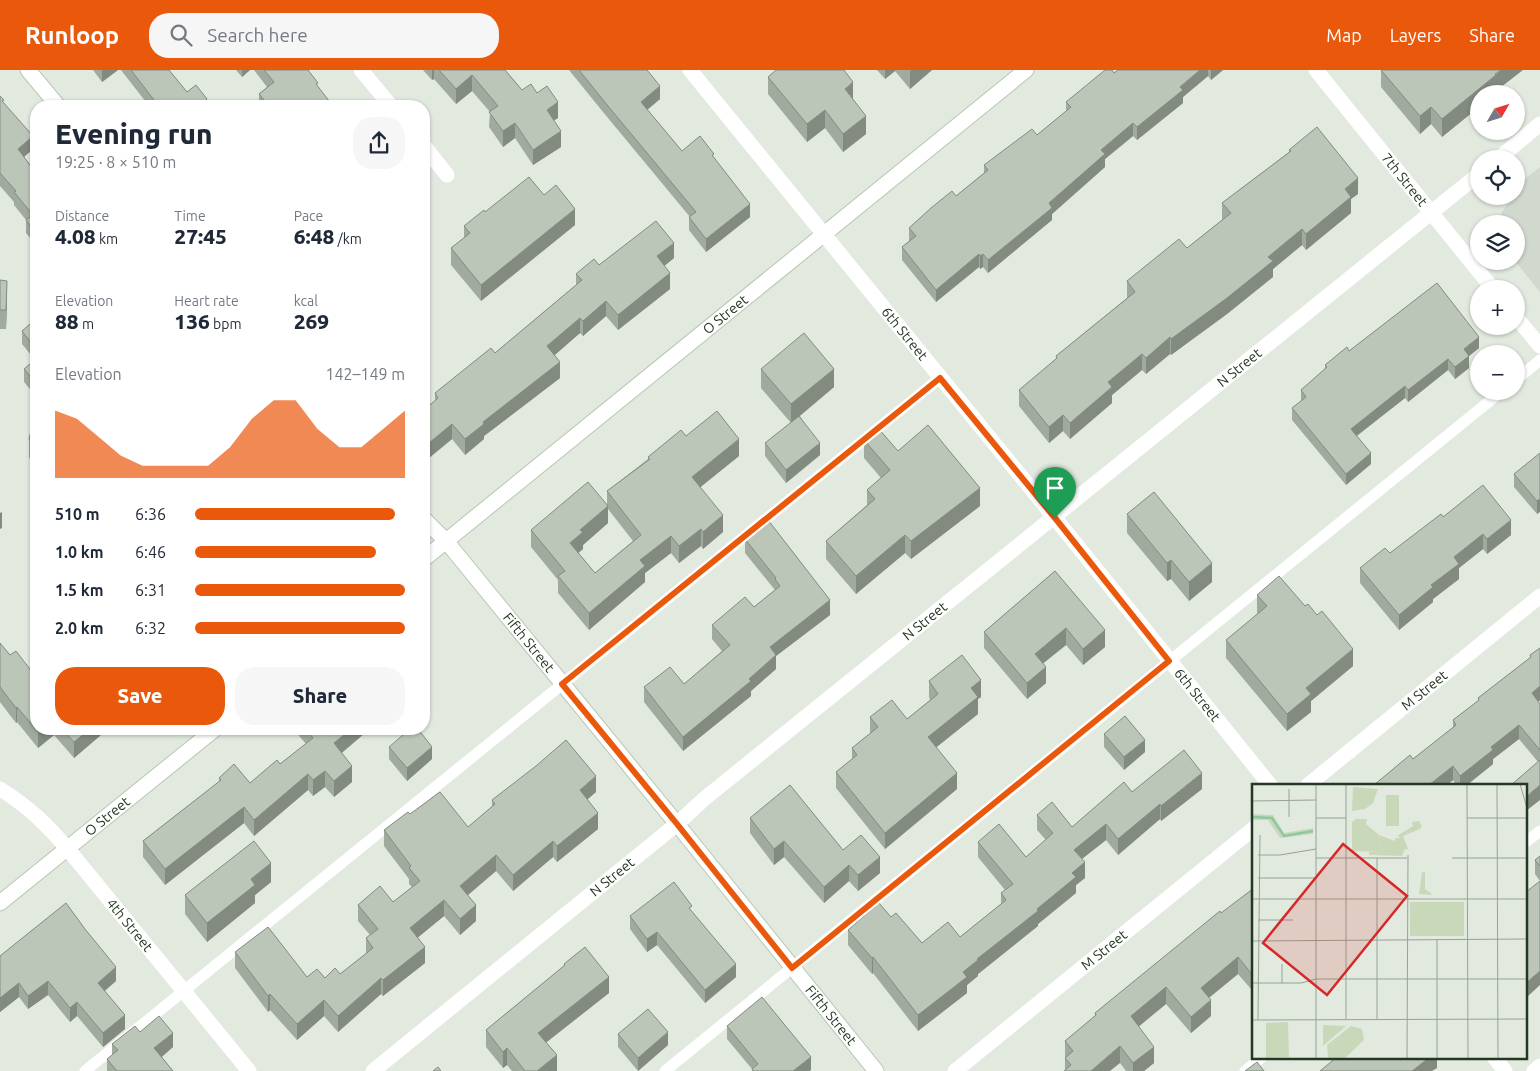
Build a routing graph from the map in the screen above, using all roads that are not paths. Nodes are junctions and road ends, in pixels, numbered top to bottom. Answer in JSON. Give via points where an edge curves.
{"nodes":[{"id":1,"x":28,"y":70,"type":"edge"},
{"id":2,"x":361,"y":70,"type":"edge"},
{"id":3,"x":690,"y":70,"type":"edge"},
{"id":4,"x":1318,"y":71,"type":"edge"},
{"id":5,"x":1020,"y":72,"type":"edge"},
{"id":6,"x":53,"y":100,"type":"edge"},
{"id":7,"x":386,"y":100,"type":"edge"},
{"id":8,"x":1540,"y":124,"type":"edge"},
{"id":9,"x":1509,"y":150,"type":"edge"},
{"id":10,"x":430,"y":154,"type":"edge"},
{"id":11,"x":448,"y":176,"type":"dead end"},
{"id":12,"x":1470,"y":181,"type":"edge"},
{"id":13,"x":1432,"y":212,"type":"junction"},
{"id":14,"x":824,"y":234,"type":"junction"},
{"id":15,"x":1487,"y":280,"type":"edge"},
{"id":16,"x":1525,"y":328,"type":"edge"},
{"id":17,"x":1540,"y":346,"type":"edge"},
{"id":18,"x":1540,"y":360,"type":"edge"},
{"id":19,"x":1525,"y":372,"type":"edge"},
{"id":20,"x":940,"y":378,"type":"junction"},
{"id":21,"x":1491,"y":400,"type":"edge"},
{"id":22,"x":1055,"y":518,"type":"junction"},
{"id":23,"x":430,"y":524,"type":"edge"},
{"id":24,"x":446,"y":540,"type":"junction"},
{"id":25,"x":430,"y":554,"type":"edge"},
{"id":26,"x":1540,"y":596,"type":"edge"},
{"id":27,"x":1169,"y":661,"type":"junction"},
{"id":28,"x":562,"y":684,"type":"junction"},
{"id":29,"x":207,"y":735,"type":"edge"},
{"id":30,"x":1269,"y":784,"type":"edge"},
{"id":31,"x":1309,"y":784,"type":"edge"},
{"id":32,"x":0,"y":789,"type":"edge"},
{"id":33,"x":677,"y":824,"type":"junction"},
{"id":34,"x":1252,"y":830,"type":"edge"},
{"id":35,"x":1540,"y":831,"type":"edge"},
{"id":36,"x":1528,"y":840,"type":"edge"},
{"id":37,"x":67,"y":848,"type":"junction"},
{"id":38,"x":0,"y":904,"type":"edge"},
{"id":39,"x":792,"y":968,"type":"junction"},
{"id":40,"x":184,"y":991,"type":"junction"},
{"id":41,"x":1261,"y":1058,"type":"edge"},
{"id":42,"x":1495,"y":1058,"type":"edge"},
{"id":43,"x":1540,"y":1066,"type":"edge"},
{"id":44,"x":85,"y":1071,"type":"edge"},
{"id":45,"x":249,"y":1071,"type":"edge"},
{"id":46,"x":373,"y":1071,"type":"edge"},
{"id":47,"x":665,"y":1071,"type":"edge"},
{"id":48,"x":876,"y":1071,"type":"edge"},
{"id":49,"x":955,"y":1071,"type":"edge"},
{"id":50,"x":1245,"y":1071,"type":"edge"},
{"id":51,"x":1505,"y":1071,"type":"edge"},
{"id":52,"x":1534,"y":1071,"type":"edge"}],
"edges":[{"from":1,"to":6,"type":"street"},
{"from":2,"to":7,"type":"street"},
{"from":3,"to":14,"type":"street","name":"6th Street"},
{"from":4,"to":13,"type":"street","name":"7th Street"},
{"from":5,"to":14,"type":"street","name":"O Street"},
{"from":8,"to":9,"type":"street"},
{"from":10,"to":11,"type":"street"},
{"from":12,"to":13,"type":"street","name":"N Street"},
{"from":13,"to":15,"type":"street","name":"7th Street"},
{"from":13,"to":22,"type":"street","name":"N Street"},
{"from":14,"to":20,"type":"street","name":"6th Street"},
{"from":14,"to":24,"type":"street","name":"O Street"},
{"from":16,"to":17,"type":"street"},
{"from":18,"to":19,"type":"lane"},
{"from":20,"to":22,"type":"street","name":"6th Street"},
{"from":20,"to":28,"type":"lane"},
{"from":21,"to":27,"type":"lane"},
{"from":22,"to":27,"type":"street","name":"6th Street"},
{"from":22,"to":33,"type":"street","name":"N Street","via":[[999,560]]},
{"from":23,"to":24,"type":"street","name":"Fifth Street"},
{"from":24,"to":25,"type":"street","name":"O Street"},
{"from":24,"to":28,"type":"street","name":"Fifth Street"},
{"from":26,"to":31,"type":"street","name":"M Street"},
{"from":27,"to":30,"type":"street","name":"6th Street"},
{"from":27,"to":39,"type":"lane"},
{"from":28,"to":33,"type":"street","name":"Fifth Street"},
{"from":28,"to":40,"type":"lane"},
{"from":29,"to":37,"type":"street","name":"O Street"},
{"from":32,"to":37,"type":"street","name":"4th Street","via":[[41,818]]},
{"from":33,"to":39,"type":"street","name":"Fifth Street"},
{"from":33,"to":46,"type":"street","name":"N Street"},
{"from":34,"to":49,"type":"street","name":"M Street"},
{"from":35,"to":36,"type":"lane"},
{"from":37,"to":38,"type":"street","name":"O Street"},
{"from":37,"to":40,"type":"street","name":"4th Street"},
{"from":39,"to":47,"type":"lane"},
{"from":39,"to":48,"type":"street","name":"Fifth Street"},
{"from":40,"to":44,"type":"lane"},
{"from":40,"to":45,"type":"street","name":"4th Street"},
{"from":41,"to":50,"type":"lane"},
{"from":42,"to":51,"type":"street"},
{"from":43,"to":52,"type":"street"}]}
